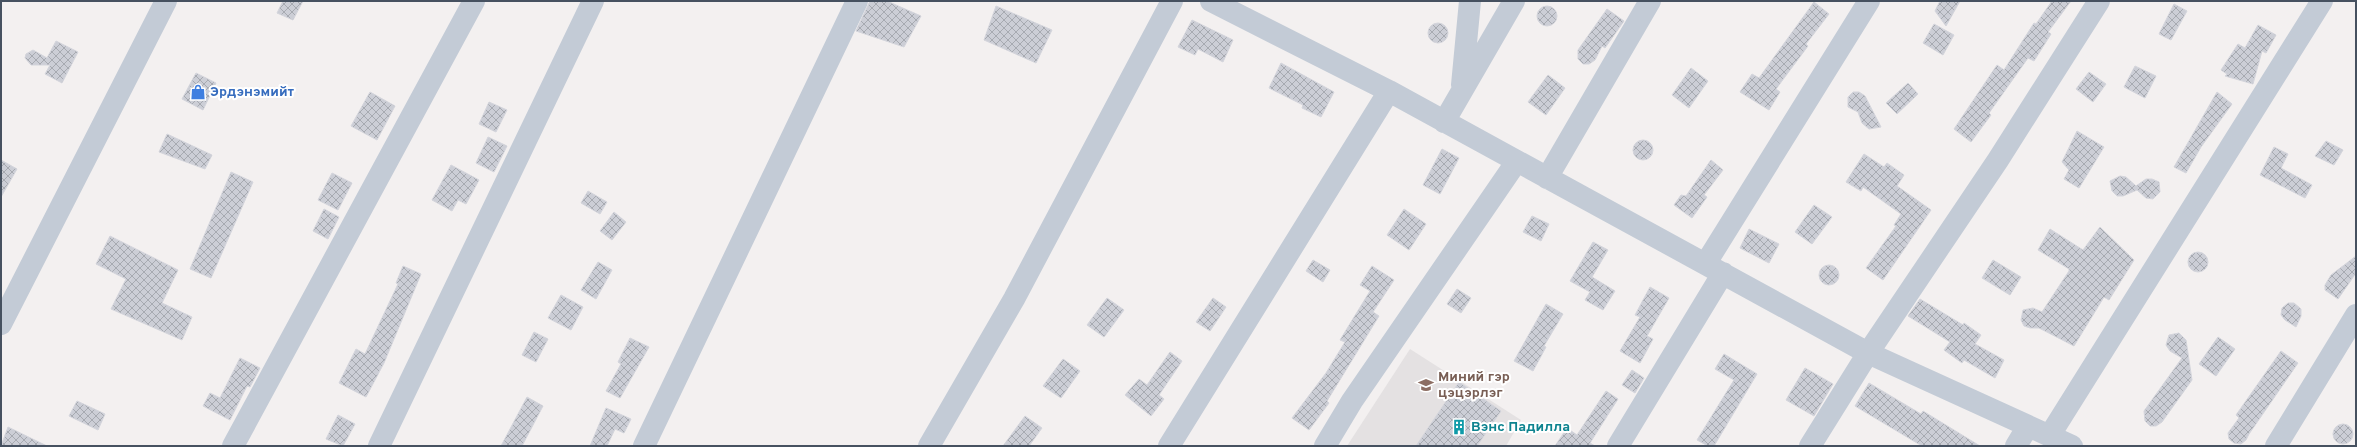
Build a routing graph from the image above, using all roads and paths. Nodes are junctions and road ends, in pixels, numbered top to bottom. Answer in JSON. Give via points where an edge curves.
{"nodes":[{"id":1,"x":166,"y":1,"type":"edge"},
{"id":2,"x":474,"y":1,"type":"edge"},
{"id":3,"x":593,"y":1,"type":"edge"},
{"id":4,"x":857,"y":1,"type":"edge"},
{"id":5,"x":1172,"y":1,"type":"edge"},
{"id":6,"x":1211,"y":1,"type":"edge"},
{"id":7,"x":1470,"y":1,"type":"edge"},
{"id":8,"x":1514,"y":1,"type":"edge"},
{"id":9,"x":1650,"y":1,"type":"edge"},
{"id":10,"x":1869,"y":1,"type":"edge"},
{"id":11,"x":2099,"y":1,"type":"edge"},
{"id":12,"x":2322,"y":1,"type":"edge"},
{"id":13,"x":1389,"y":91,"type":"junction"},
{"id":14,"x":1461,"y":92,"type":"junction"},
{"id":15,"x":1444,"y":122,"type":"junction"},
{"id":16,"x":1517,"y":161,"type":"junction"},
{"id":17,"x":1547,"y":178,"type":"junction"},
{"id":18,"x":1715,"y":268,"type":"junction"},
{"id":19,"x":2356,"y":314,"type":"edge"},
{"id":20,"x":1,"y":324,"type":"edge"},
{"id":21,"x":1868,"y":353,"type":"junction"},
{"id":22,"x":2028,"y":426,"type":"junction"},
{"id":23,"x":2050,"y":435,"type":"junction"},
{"id":24,"x":233,"y":446,"type":"edge"},
{"id":25,"x":379,"y":446,"type":"edge"},
{"id":26,"x":644,"y":446,"type":"edge"},
{"id":27,"x":930,"y":446,"type":"edge"},
{"id":28,"x":1169,"y":446,"type":"edge"},
{"id":29,"x":1325,"y":446,"type":"edge"},
{"id":30,"x":1618,"y":446,"type":"edge"},
{"id":31,"x":1810,"y":446,"type":"edge"},
{"id":32,"x":2016,"y":446,"type":"edge"},
{"id":33,"x":2072,"y":446,"type":"edge"},
{"id":34,"x":2276,"y":446,"type":"edge"}],
"edges":[{"from":1,"to":20,"type":"street"},
{"from":2,"to":24,"type":"street"},
{"from":3,"to":25,"type":"street"},
{"from":4,"to":26,"type":"street"},
{"from":5,"to":27,"type":"street","via":[[1014,299]]},
{"from":6,"to":13,"type":"street"},
{"from":7,"to":14,"type":"street"},
{"from":8,"to":14,"type":"street"},
{"from":9,"to":17,"type":"street"},
{"from":10,"to":18,"type":"street"},
{"from":11,"to":21,"type":"street","via":[[1998,160]]},
{"from":12,"to":23,"type":"street"},
{"from":13,"to":15,"type":"street"},
{"from":13,"to":28,"type":"street"},
{"from":14,"to":15,"type":"street"},
{"from":15,"to":16,"type":"street"},
{"from":16,"to":17,"type":"street"},
{"from":16,"to":29,"type":"street","via":[[1352,401]]},
{"from":17,"to":18,"type":"street"},
{"from":18,"to":21,"type":"street"},
{"from":18,"to":30,"type":"street"},
{"from":19,"to":34,"type":"street"},
{"from":21,"to":22,"type":"street"},
{"from":21,"to":31,"type":"street"},
{"from":22,"to":23,"type":"street"},
{"from":22,"to":32,"type":"street"},
{"from":23,"to":33,"type":"street"}]}
